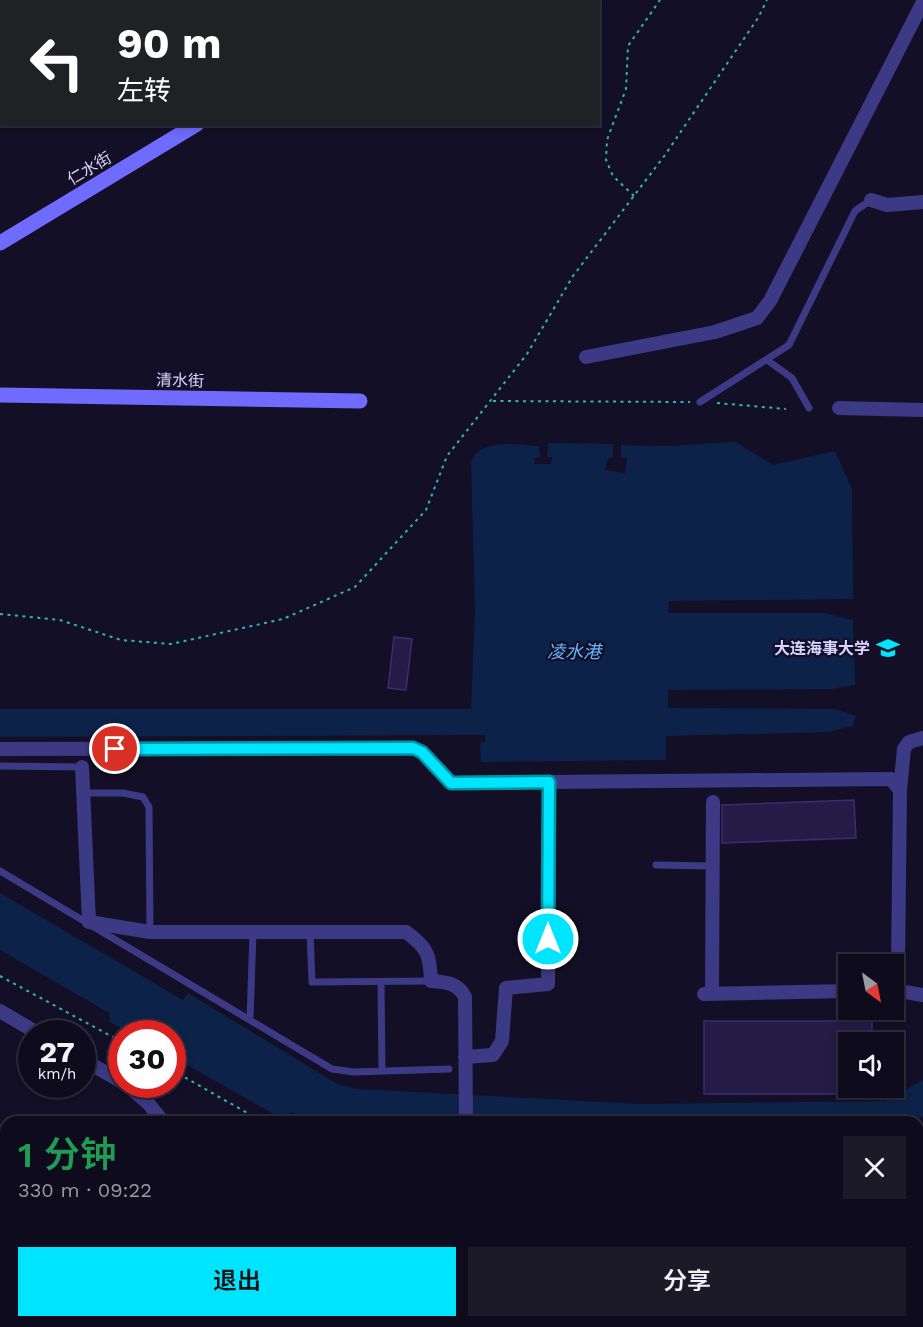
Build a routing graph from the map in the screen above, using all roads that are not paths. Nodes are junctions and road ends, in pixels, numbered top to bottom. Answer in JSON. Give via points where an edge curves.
{"nodes":[{"id":1,"x":923,"y":2,"type":"edge"},
{"id":2,"x":194,"y":126,"type":"edge"},
{"id":3,"x":871,"y":200,"type":"joint"},
{"id":4,"x":923,"y":202,"type":"edge"},
{"id":5,"x":0,"y":243,"type":"edge"},
{"id":6,"x":586,"y":357,"type":"dead end"},
{"id":7,"x":767,"y":360,"type":"junction"},
{"id":8,"x":0,"y":395,"type":"edge"},
{"id":9,"x":360,"y":401,"type":"dead end"},
{"id":10,"x":700,"y":402,"type":"road end"},
{"id":11,"x":809,"y":408,"type":"dead end"},
{"id":12,"x":839,"y":408,"type":"dead end"},
{"id":13,"x":923,"y":410,"type":"edge"},
{"id":14,"x":923,"y":738,"type":"edge"},
{"id":15,"x":0,"y":749,"type":"edge"},
{"id":16,"x":0,"y":766,"type":"edge"},
{"id":17,"x":82,"y":767,"type":"joint"},
{"id":18,"x":549,"y":782,"type":"junction"},
{"id":19,"x":900,"y":790,"type":"junction"},
{"id":20,"x":83,"y":793,"type":"junction"},
{"id":21,"x":713,"y":802,"type":"dead end"},
{"id":22,"x":656,"y":865,"type":"dead end"},
{"id":23,"x":712,"y":866,"type":"junction"},
{"id":24,"x":0,"y":872,"type":"edge"},
{"id":25,"x":89,"y":922,"type":"junction"},
{"id":26,"x":150,"y":932,"type":"junction"},
{"id":27,"x":253,"y":932,"type":"junction"},
{"id":28,"x":310,"y":932,"type":"junction"},
{"id":29,"x":898,"y":954,"type":"edge"},
{"id":30,"x":431,"y":981,"type":"junction"},
{"id":31,"x":381,"y":983,"type":"junction"},
{"id":32,"x":838,"y":991,"type":"edge"},
{"id":33,"x":904,"y":991,"type":"edge"},
{"id":34,"x":923,"y":994,"type":"edge"},
{"id":35,"x":0,"y":1011,"type":"edge"},
{"id":36,"x":250,"y":1019,"type":"junction"},
{"id":37,"x":18,"y":1022,"type":"edge"},
{"id":38,"x":465,"y":1057,"type":"junction"},
{"id":39,"x":449,"y":1069,"type":"dead end"},
{"id":40,"x":382,"y":1071,"type":"junction"},
{"id":41,"x":142,"y":1098,"type":"edge"},
{"id":42,"x":158,"y":1116,"type":"edge"},
{"id":43,"x":466,"y":1116,"type":"edge"}],
"edges":[{"from":1,"to":6,"type":"street","via":[[770,301],[757,318],[715,332]]},
{"from":2,"to":5,"type":"main road","name":"仁水街"},
{"from":3,"to":4,"type":"street","via":[[886,204]]},
{"from":3,"to":7,"type":"lane","via":[[855,211],[789,345]]},
{"from":7,"to":10,"type":"lane"},
{"from":7,"to":11,"type":"lane","via":[[792,378]]},
{"from":8,"to":9,"type":"main road","name":"清水街"},
{"from":12,"to":13,"type":"street"},
{"from":14,"to":19,"type":"street","via":[[909,742],[904,749]]},
{"from":15,"to":18,"type":"street","via":[[413,748],[422,752],[451,783]]},
{"from":16,"to":17,"type":"lane"},
{"from":17,"to":20,"type":"street"},
{"from":18,"to":19,"type":"street","via":[[891,779]]},
{"from":18,"to":38,"type":"street","via":[[548,984],[506,988],[502,1041],[493,1055]]},
{"from":19,"to":29,"type":"street"},
{"from":20,"to":25,"type":"street"},
{"from":20,"to":26,"type":"lane","via":[[142,797],[149,807]]},
{"from":21,"to":23,"type":"street"},
{"from":22,"to":23,"type":"lane"},
{"from":23,"to":32,"type":"street","via":[[708,994]]},
{"from":24,"to":25,"type":"lane"},
{"from":25,"to":26,"type":"street"},
{"from":25,"to":36,"type":"lane"},
{"from":26,"to":27,"type":"street"},
{"from":27,"to":28,"type":"street"},
{"from":27,"to":36,"type":"lane"},
{"from":28,"to":30,"type":"street","via":[[406,932],[423,944],[430,961]]},
{"from":28,"to":31,"type":"lane","via":[[312,982]]},
{"from":30,"to":31,"type":"lane"},
{"from":30,"to":38,"type":"street","via":[[449,982],[461,989],[465,997]]},
{"from":31,"to":40,"type":"lane"},
{"from":33,"to":34,"type":"street"},
{"from":35,"to":37,"type":"street"},
{"from":36,"to":40,"type":"lane","via":[[332,1069]]},
{"from":38,"to":43,"type":"street"},
{"from":39,"to":40,"type":"lane"},
{"from":41,"to":42,"type":"street"}]}
